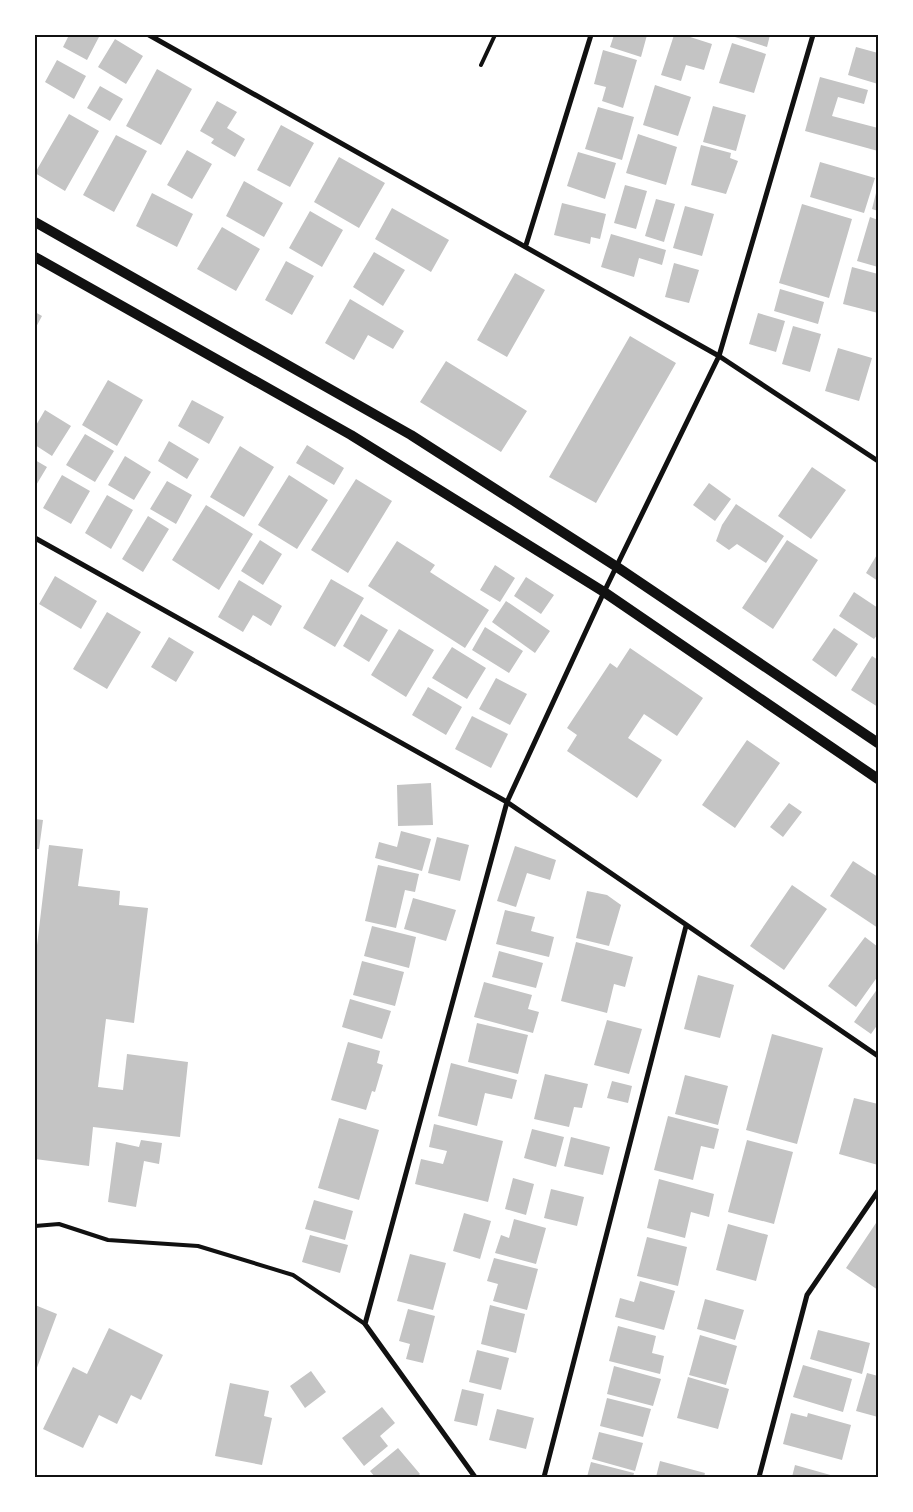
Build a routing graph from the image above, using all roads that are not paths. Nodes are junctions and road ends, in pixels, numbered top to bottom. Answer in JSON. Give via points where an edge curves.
{"nodes":[{"id":1,"x":149,"y":35,"type":"edge"},
{"id":2,"x":494,"y":35,"type":"edge"},
{"id":3,"x":590,"y":35,"type":"edge"},
{"id":4,"x":813,"y":35,"type":"edge"},
{"id":5,"x":481,"y":65,"type":"dead end"},
{"id":6,"x":35,"y":222,"type":"edge"},
{"id":7,"x":526,"y":246,"type":"junction"},
{"id":8,"x":35,"y":257,"type":"edge"},
{"id":9,"x":719,"y":356,"type":"junction"},
{"id":10,"x":878,"y":461,"type":"edge"},
{"id":11,"x":35,"y":538,"type":"edge"},
{"id":12,"x":617,"y":567,"type":"junction"},
{"id":13,"x":604,"y":592,"type":"junction"},
{"id":14,"x":878,"y":743,"type":"edge"},
{"id":15,"x":878,"y":779,"type":"edge"},
{"id":16,"x":507,"y":802,"type":"junction"},
{"id":17,"x":686,"y":926,"type":"junction"},
{"id":18,"x":878,"y":1056,"type":"edge"},
{"id":19,"x":878,"y":1191,"type":"edge"},
{"id":20,"x":35,"y":1226,"type":"edge"},
{"id":21,"x":365,"y":1324,"type":"junction"},
{"id":22,"x":475,"y":1477,"type":"edge"},
{"id":23,"x":544,"y":1477,"type":"edge"},
{"id":24,"x":759,"y":1477,"type":"edge"}],
"edges":[{"from":1,"to":7,"type":"street"},
{"from":2,"to":5,"type":"lane"},
{"from":3,"to":7,"type":"street"},
{"from":4,"to":9,"type":"street"},
{"from":6,"to":12,"type":"main road","via":[[411,435]]},
{"from":7,"to":9,"type":"street"},
{"from":8,"to":13,"type":"main road","via":[[351,435]]},
{"from":9,"to":10,"type":"street"},
{"from":9,"to":12,"type":"street"},
{"from":11,"to":16,"type":"street"},
{"from":12,"to":13,"type":"street"},
{"from":12,"to":14,"type":"main road"},
{"from":13,"to":15,"type":"main road"},
{"from":13,"to":16,"type":"street"},
{"from":16,"to":17,"type":"street"},
{"from":16,"to":21,"type":"street"},
{"from":17,"to":18,"type":"street"},
{"from":17,"to":23,"type":"street"},
{"from":19,"to":24,"type":"street","via":[[807,1295]]},
{"from":20,"to":21,"type":"lane","via":[[59,1224],[108,1240],[198,1246],[292,1275]]},
{"from":21,"to":22,"type":"street"}]}
